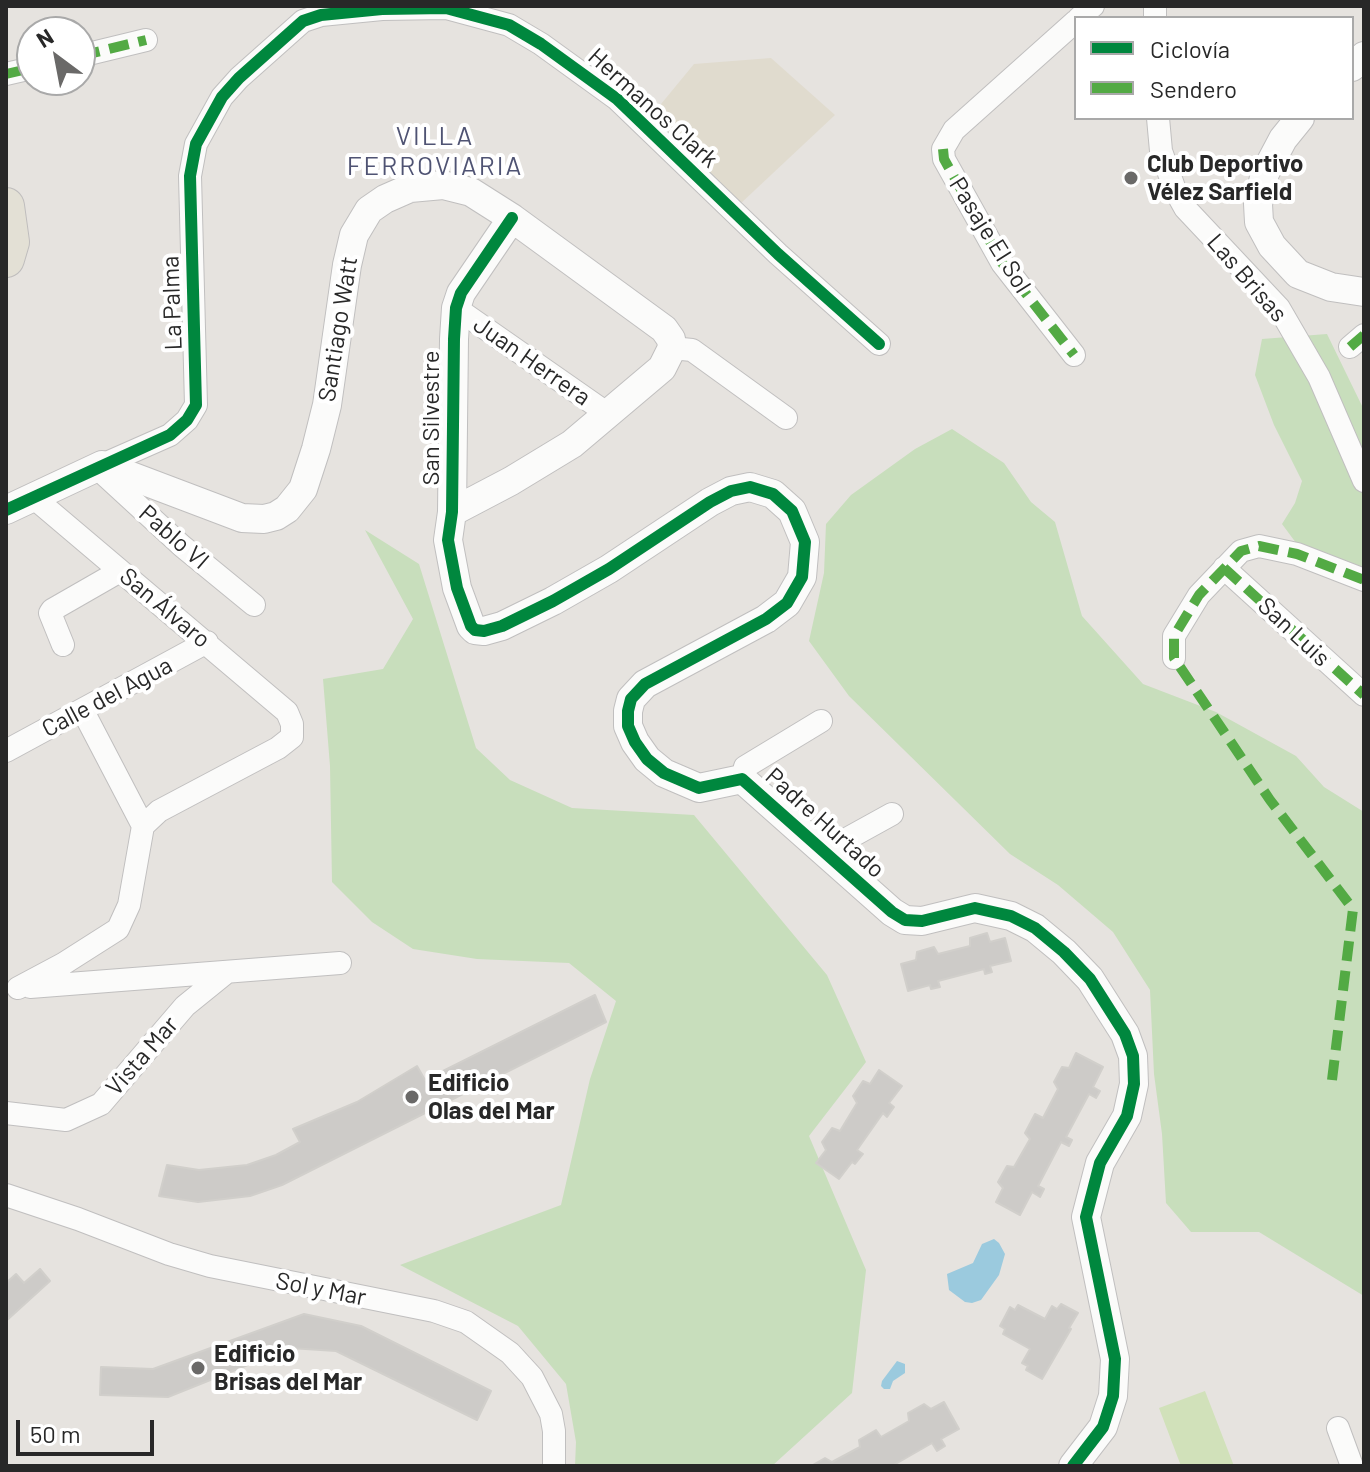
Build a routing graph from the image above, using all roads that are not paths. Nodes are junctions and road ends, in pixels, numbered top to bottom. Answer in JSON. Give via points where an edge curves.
{"nodes":[{"id":1,"x":300,"y":14,"type":"edge"},
{"id":2,"x":1074,"y":23,"type":"edge"},
{"id":3,"x":146,"y":40,"type":"dead end"},
{"id":4,"x":96,"y":52,"type":"edge"},
{"id":5,"x":1158,"y":120,"type":"edge"},
{"id":6,"x":1298,"y":120,"type":"edge"},
{"id":7,"x":6,"y":206,"type":"edge"},
{"id":8,"x":512,"y":218,"type":"junction"},
{"id":9,"x":6,"y":259,"type":"edge"},
{"id":10,"x":1364,"y":292,"type":"edge"},
{"id":11,"x":456,"y":308,"type":"junction"},
{"id":12,"x":879,"y":344,"type":"dead end"},
{"id":13,"x":672,"y":348,"type":"junction"},
{"id":14,"x":1074,"y":355,"type":"dead end"},
{"id":15,"x":608,"y":414,"type":"junction"},
{"id":16,"x":786,"y":418,"type":"dead end"},
{"id":17,"x":99,"y":466,"type":"junction"},
{"id":18,"x":1364,"y":481,"type":"edge"},
{"id":19,"x":33,"y":497,"type":"junction"},
{"id":20,"x":6,"y":510,"type":"edge"},
{"id":21,"x":452,"y":512,"type":"junction"},
{"id":22,"x":1224,"y":568,"type":"junction"},
{"id":23,"x":120,"y":571,"type":"junction"},
{"id":24,"x":1364,"y":580,"type":"edge"},
{"id":25,"x":254,"y":605,"type":"dead end"},
{"id":26,"x":475,"y":630,"type":"joint"},
{"id":27,"x":207,"y":642,"type":"junction"},
{"id":28,"x":63,"y":645,"type":"dead end"},
{"id":29,"x":1174,"y":658,"type":"dead end"},
{"id":30,"x":1364,"y":695,"type":"edge"},
{"id":31,"x":83,"y":711,"type":"junction"},
{"id":32,"x":821,"y":721,"type":"dead end"},
{"id":33,"x":6,"y":751,"type":"edge"},
{"id":34,"x":742,"y":779,"type":"junction"},
{"id":35,"x":892,"y":814,"type":"dead end"},
{"id":36,"x":143,"y":826,"type":"junction"},
{"id":37,"x":825,"y":851,"type":"junction"},
{"id":38,"x":340,"y":963,"type":"dead end"},
{"id":39,"x":227,"y":972,"type":"junction"},
{"id":40,"x":175,"y":974,"type":"junction"},
{"id":41,"x":12,"y":991,"type":"edge"},
{"id":42,"x":185,"y":1006,"type":"junction"},
{"id":43,"x":6,"y":1113,"type":"edge"},
{"id":44,"x":6,"y":1195,"type":"edge"},
{"id":45,"x":1338,"y":1428,"type":"dead end"},
{"id":46,"x":554,"y":1466,"type":"edge"},
{"id":47,"x":1073,"y":1466,"type":"edge"},
{"id":48,"x":1352,"y":1466,"type":"edge"}],
"edges":[{"from":1,"to":12,"type":"street","name":"Hermanos Clark","via":[[446,8],[509,25],[617,99]]},
{"from":1,"to":17,"type":"street","name":"La Palma","via":[[222,97],[196,144],[190,176],[196,405],[170,435]]},
{"from":2,"to":14,"type":"street","name":"Pasaje El Sol","via":[[954,130],[943,149],[1002,263]]},
{"from":3,"to":4,"type":"street"},
{"from":5,"to":18,"type":"street","name":"Las Brisas","via":[[1161,151],[1180,199],[1279,308],[1319,377]]},
{"from":6,"to":10,"type":"street","via":[[1265,173],[1259,222],[1298,274]]},
{"from":7,"to":9,"type":"main road","via":[[11,242]]},
{"from":8,"to":11,"type":"street","name":"San Silvestre"},
{"from":8,"to":13,"type":"street","name":"Santiago Watt","via":[[664,329]]},
{"from":8,"to":17,"type":"street","name":"Santiago Watt","via":[[471,192],[443,185],[410,188],[369,210],[354,235],[347,265],[316,449],[303,489],[276,516],[242,518]]},
{"from":11,"to":15,"type":"street","name":"Juan Herrera"},
{"from":11,"to":21,"type":"street","name":"San Silvestre"},
{"from":13,"to":15,"type":"street","via":[[662,368]]},
{"from":13,"to":16,"type":"street","via":[[692,350]]},
{"from":15,"to":21,"type":"street","via":[[544,462]]},
{"from":17,"to":19,"type":"street","name":"La Palma"},
{"from":17,"to":25,"type":"street","name":"Pablo VI","via":[[182,546]]},
{"from":19,"to":20,"type":"street","name":"La Palma"},
{"from":19,"to":23,"type":"street","name":"San Álvaro"},
{"from":21,"to":26,"type":"street","name":"San Silvestre","via":[[448,540],[457,588]]},
{"from":22,"to":24,"type":"street","via":[[1241,551],[1259,546],[1297,554]]},
{"from":22,"to":29,"type":"street","via":[[1199,595],[1174,636]]},
{"from":22,"to":30,"type":"street","name":"San Luis"},
{"from":23,"to":27,"type":"street","name":"San Álvaro"},
{"from":23,"to":28,"type":"street","via":[[52,610]]},
{"from":26,"to":34,"type":"street","name":"Padre Hurtado","via":[[502,626],[553,601],[731,491],[750,487],[773,494],[792,511],[805,542],[802,577],[787,603],[645,684],[628,711],[635,742],[664,773],[699,788]]},
{"from":27,"to":31,"type":"street","name":"Calle del Agua"},
{"from":27,"to":36,"type":"street","name":"San Álvaro","via":[[287,712],[292,737],[159,811]]},
{"from":31,"to":33,"type":"street","name":"Calle del Agua"},
{"from":31,"to":36,"type":"street"},
{"from":32,"to":34,"type":"street","via":[[745,767]]},
{"from":34,"to":37,"type":"street","name":"Padre Hurtado"},
{"from":35,"to":37,"type":"street"},
{"from":36,"to":41,"type":"street","via":[[129,905],[118,929]]},
{"from":37,"to":47,"type":"street","name":"Padre Hurtado","via":[[905,920],[975,908],[1035,928],[1090,979],[1125,1034],[1134,1084],[1127,1116],[1100,1163],[1086,1217],[1115,1359],[1113,1396],[1103,1427]]},
{"from":38,"to":39,"type":"street","name":"Vista Mar"},
{"from":39,"to":40,"type":"street","name":"Vista Mar"},
{"from":39,"to":42,"type":"street","name":"Vista Mar"},
{"from":40,"to":41,"type":"street","name":"Vista Mar"},
{"from":40,"to":42,"type":"street","name":"Vista Mar"},
{"from":42,"to":43,"type":"street","name":"Vista Mar","via":[[101,1104],[66,1120]]},
{"from":44,"to":46,"type":"street","name":"Sol y Mar","via":[[210,1266],[466,1322],[510,1353],[537,1386],[553,1422]]},
{"from":45,"to":48,"type":"street"}]}
